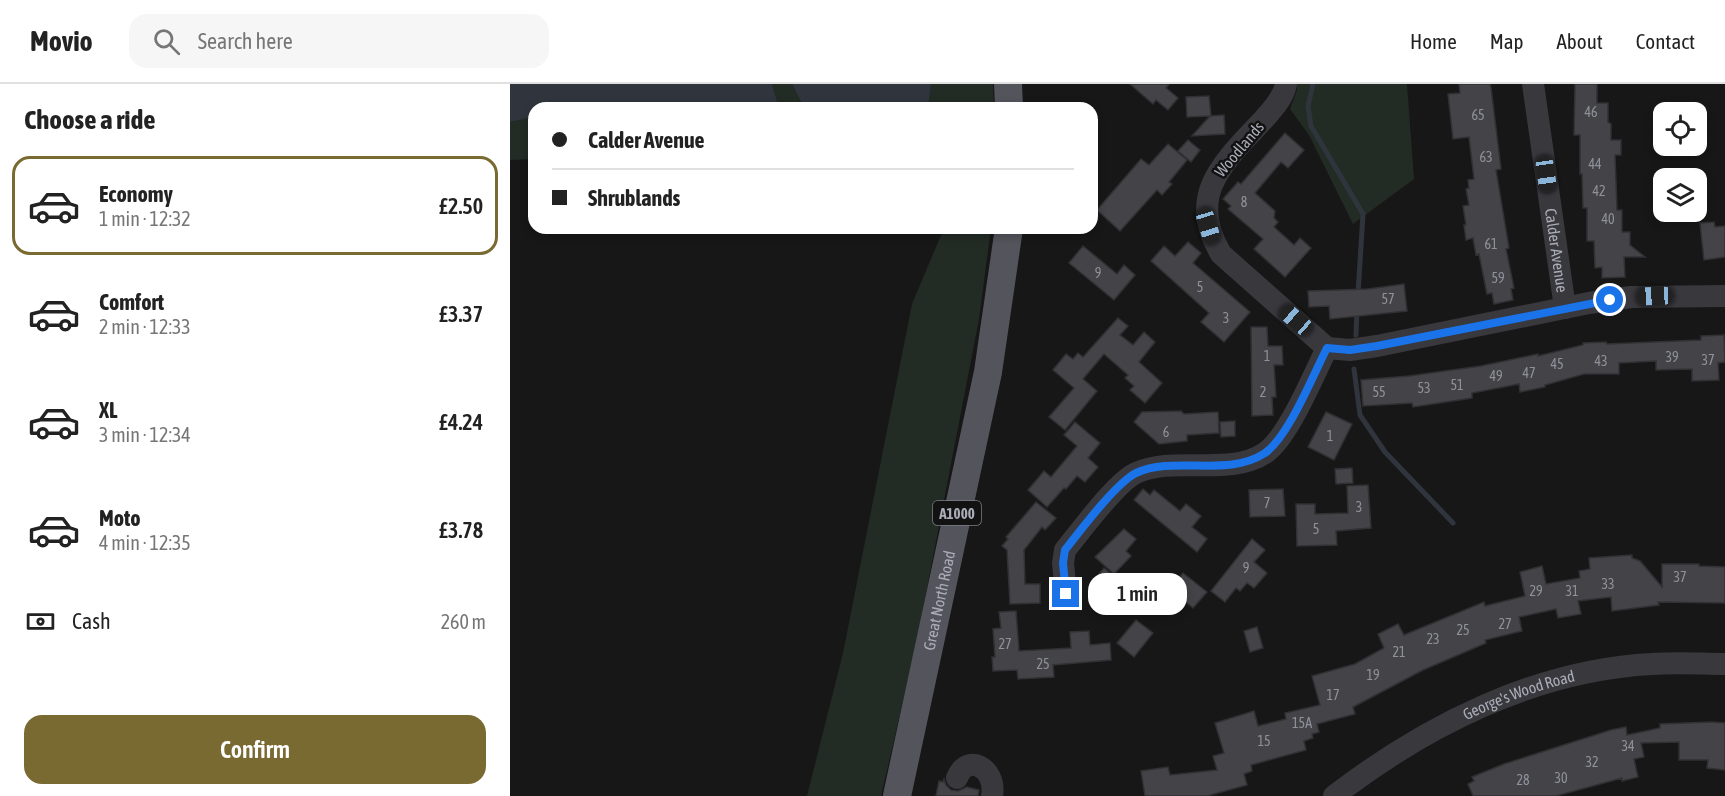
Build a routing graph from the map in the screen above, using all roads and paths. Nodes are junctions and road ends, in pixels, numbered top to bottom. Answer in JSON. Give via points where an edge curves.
{"nodes":[{"id":1,"x":1008,"y":84,"type":"edge"},
{"id":2,"x":1286,"y":84,"type":"edge"},
{"id":3,"x":1533,"y":84,"type":"edge"},
{"id":4,"x":1009,"y":102,"type":"edge"},
{"id":5,"x":1008,"y":234,"type":"edge"},
{"id":6,"x":1725,"y":296,"type":"edge"},
{"id":7,"x":1565,"y":308,"type":"junction"},
{"id":8,"x":1327,"y":348,"type":"junction"},
{"id":9,"x":1066,"y":594,"type":"dead end"},
{"id":10,"x":1725,"y":664,"type":"edge"},
{"id":11,"x":957,"y":778,"type":"dead end"},
{"id":12,"x":897,"y":796,"type":"edge"},
{"id":13,"x":992,"y":796,"type":"edge"},
{"id":14,"x":1334,"y":796,"type":"edge"}],
"edges":[{"from":1,"to":4,"type":"main road"},
{"from":2,"to":8,"type":"street","name":"Woodlands","via":[[1272,109],[1213,180],[1208,198],[1208,226],[1221,254]]},
{"from":3,"to":7,"type":"street","name":"Calder Avenue"},
{"from":5,"to":12,"type":"main road","name":"Great North Road","number":"A1000","via":[[988,372]]},
{"from":6,"to":7,"type":"street","name":"Calder Avenue","via":[[1631,297]]},
{"from":7,"to":8,"type":"street","name":"Calder Avenue","via":[[1377,346]]},
{"from":8,"to":9,"type":"street","via":[[1284,432],[1265,453],[1237,463],[1149,468],[1121,484],[1065,550]]},
{"from":10,"to":14,"type":"street","name":"George's Wood Road","via":[[1650,664],[1529,689],[1424,735]]},
{"from":11,"to":13,"type":"street","via":[[959,771],[968,766],[986,770],[992,779]]}]}
